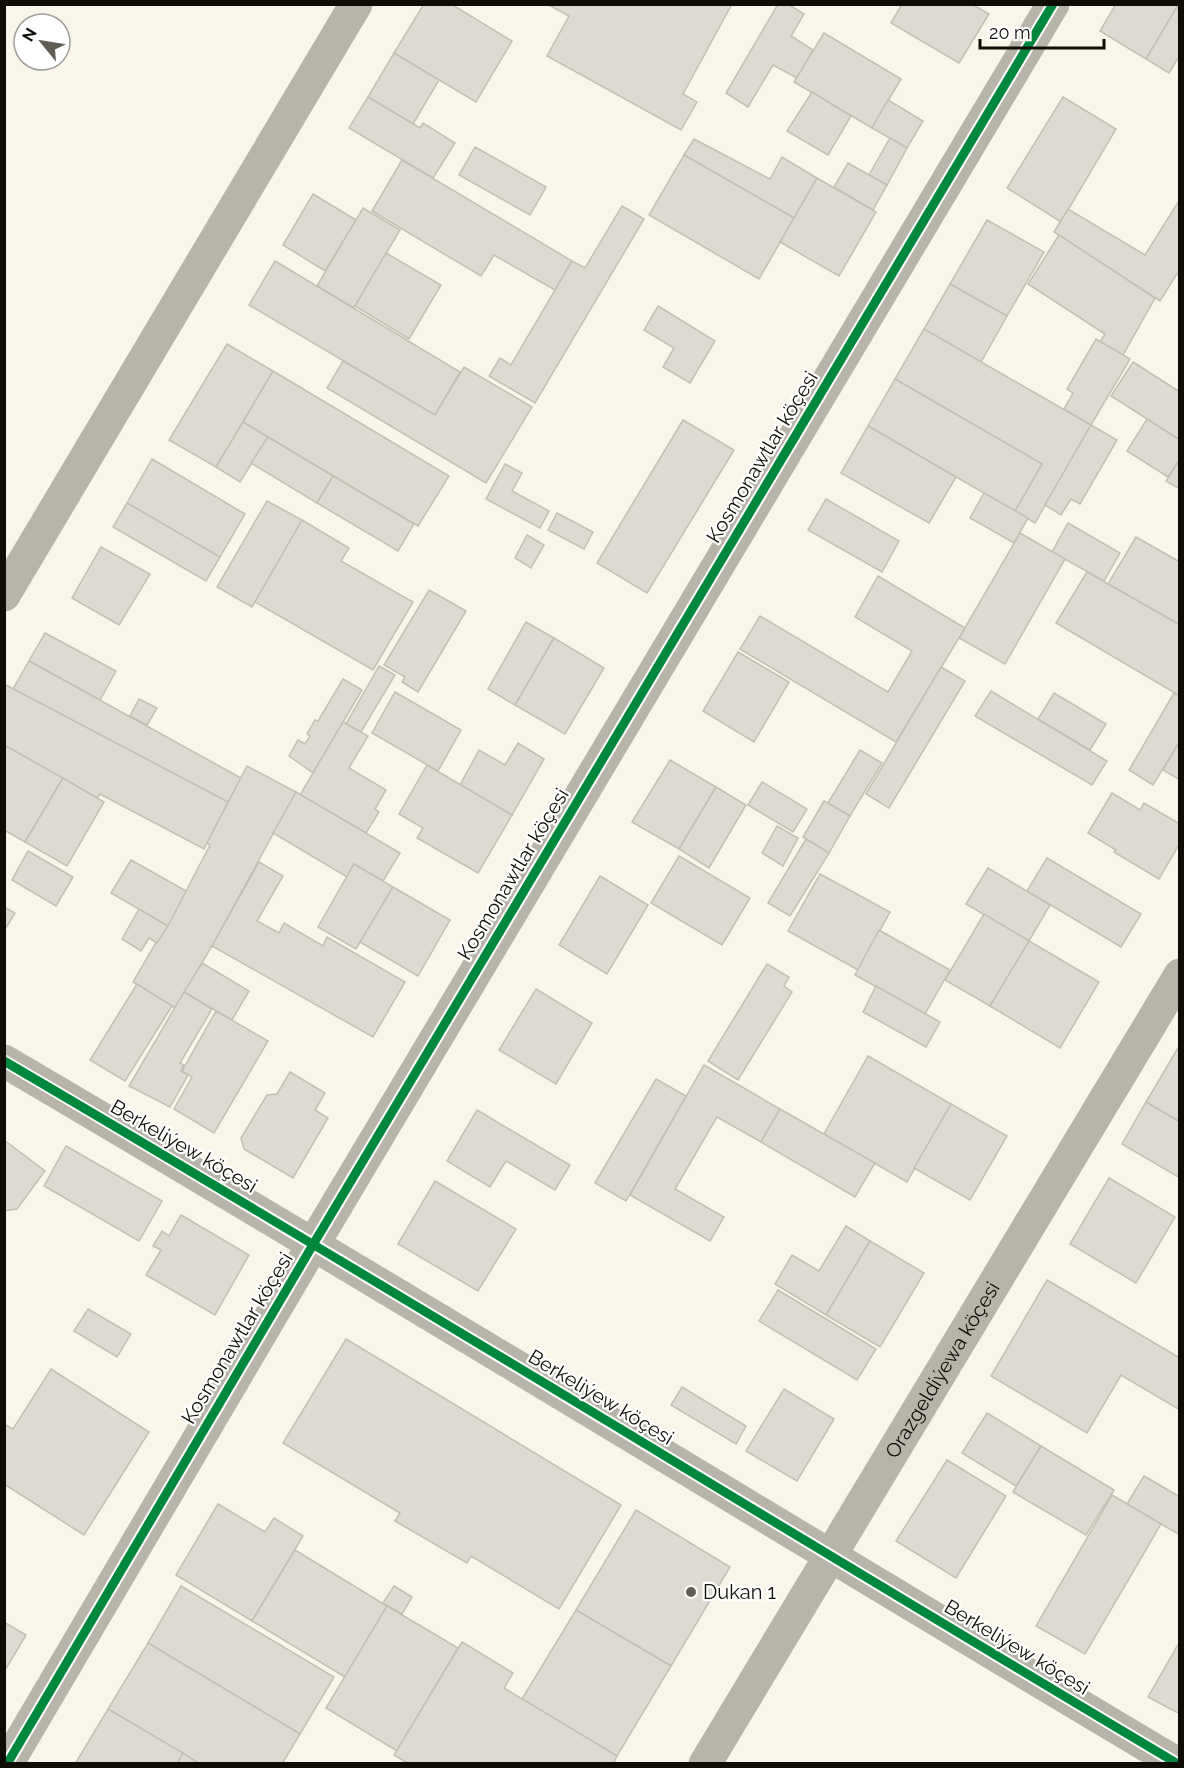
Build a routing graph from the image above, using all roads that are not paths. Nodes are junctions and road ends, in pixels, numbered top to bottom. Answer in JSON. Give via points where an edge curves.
{"nodes":[{"id":1,"x":356,"y":4,"type":"edge"},
{"id":2,"x":1053,"y":4,"type":"edge"},
{"id":3,"x":4,"y":595,"type":"edge"},
{"id":4,"x":1179,"y":975,"type":"edge"},
{"id":5,"x":4,"y":1061,"type":"edge"},
{"id":6,"x":314,"y":1243,"type":"junction"},
{"id":7,"x":829,"y":1557,"type":"junction"},
{"id":8,"x":7,"y":1764,"type":"edge"},
{"id":9,"x":705,"y":1764,"type":"edge"},
{"id":10,"x":1178,"y":1764,"type":"edge"}],
"edges":[{"from":1,"to":3,"type":"street"},
{"from":2,"to":6,"type":"street","name":"Kosmonawtlar köçesi"},
{"from":4,"to":7,"type":"street","name":"Orazgeldiýewa köçesi"},
{"from":5,"to":6,"type":"street","name":"Berkeliýew köçesi"},
{"from":6,"to":7,"type":"street","name":"Berkeliýew köçesi"},
{"from":6,"to":8,"type":"street","name":"Kosmonawtlar köçesi"},
{"from":7,"to":9,"type":"street","name":"Orazgeldiýewa köçesi"},
{"from":7,"to":10,"type":"street","name":"Berkeliýew köçesi"}]}
